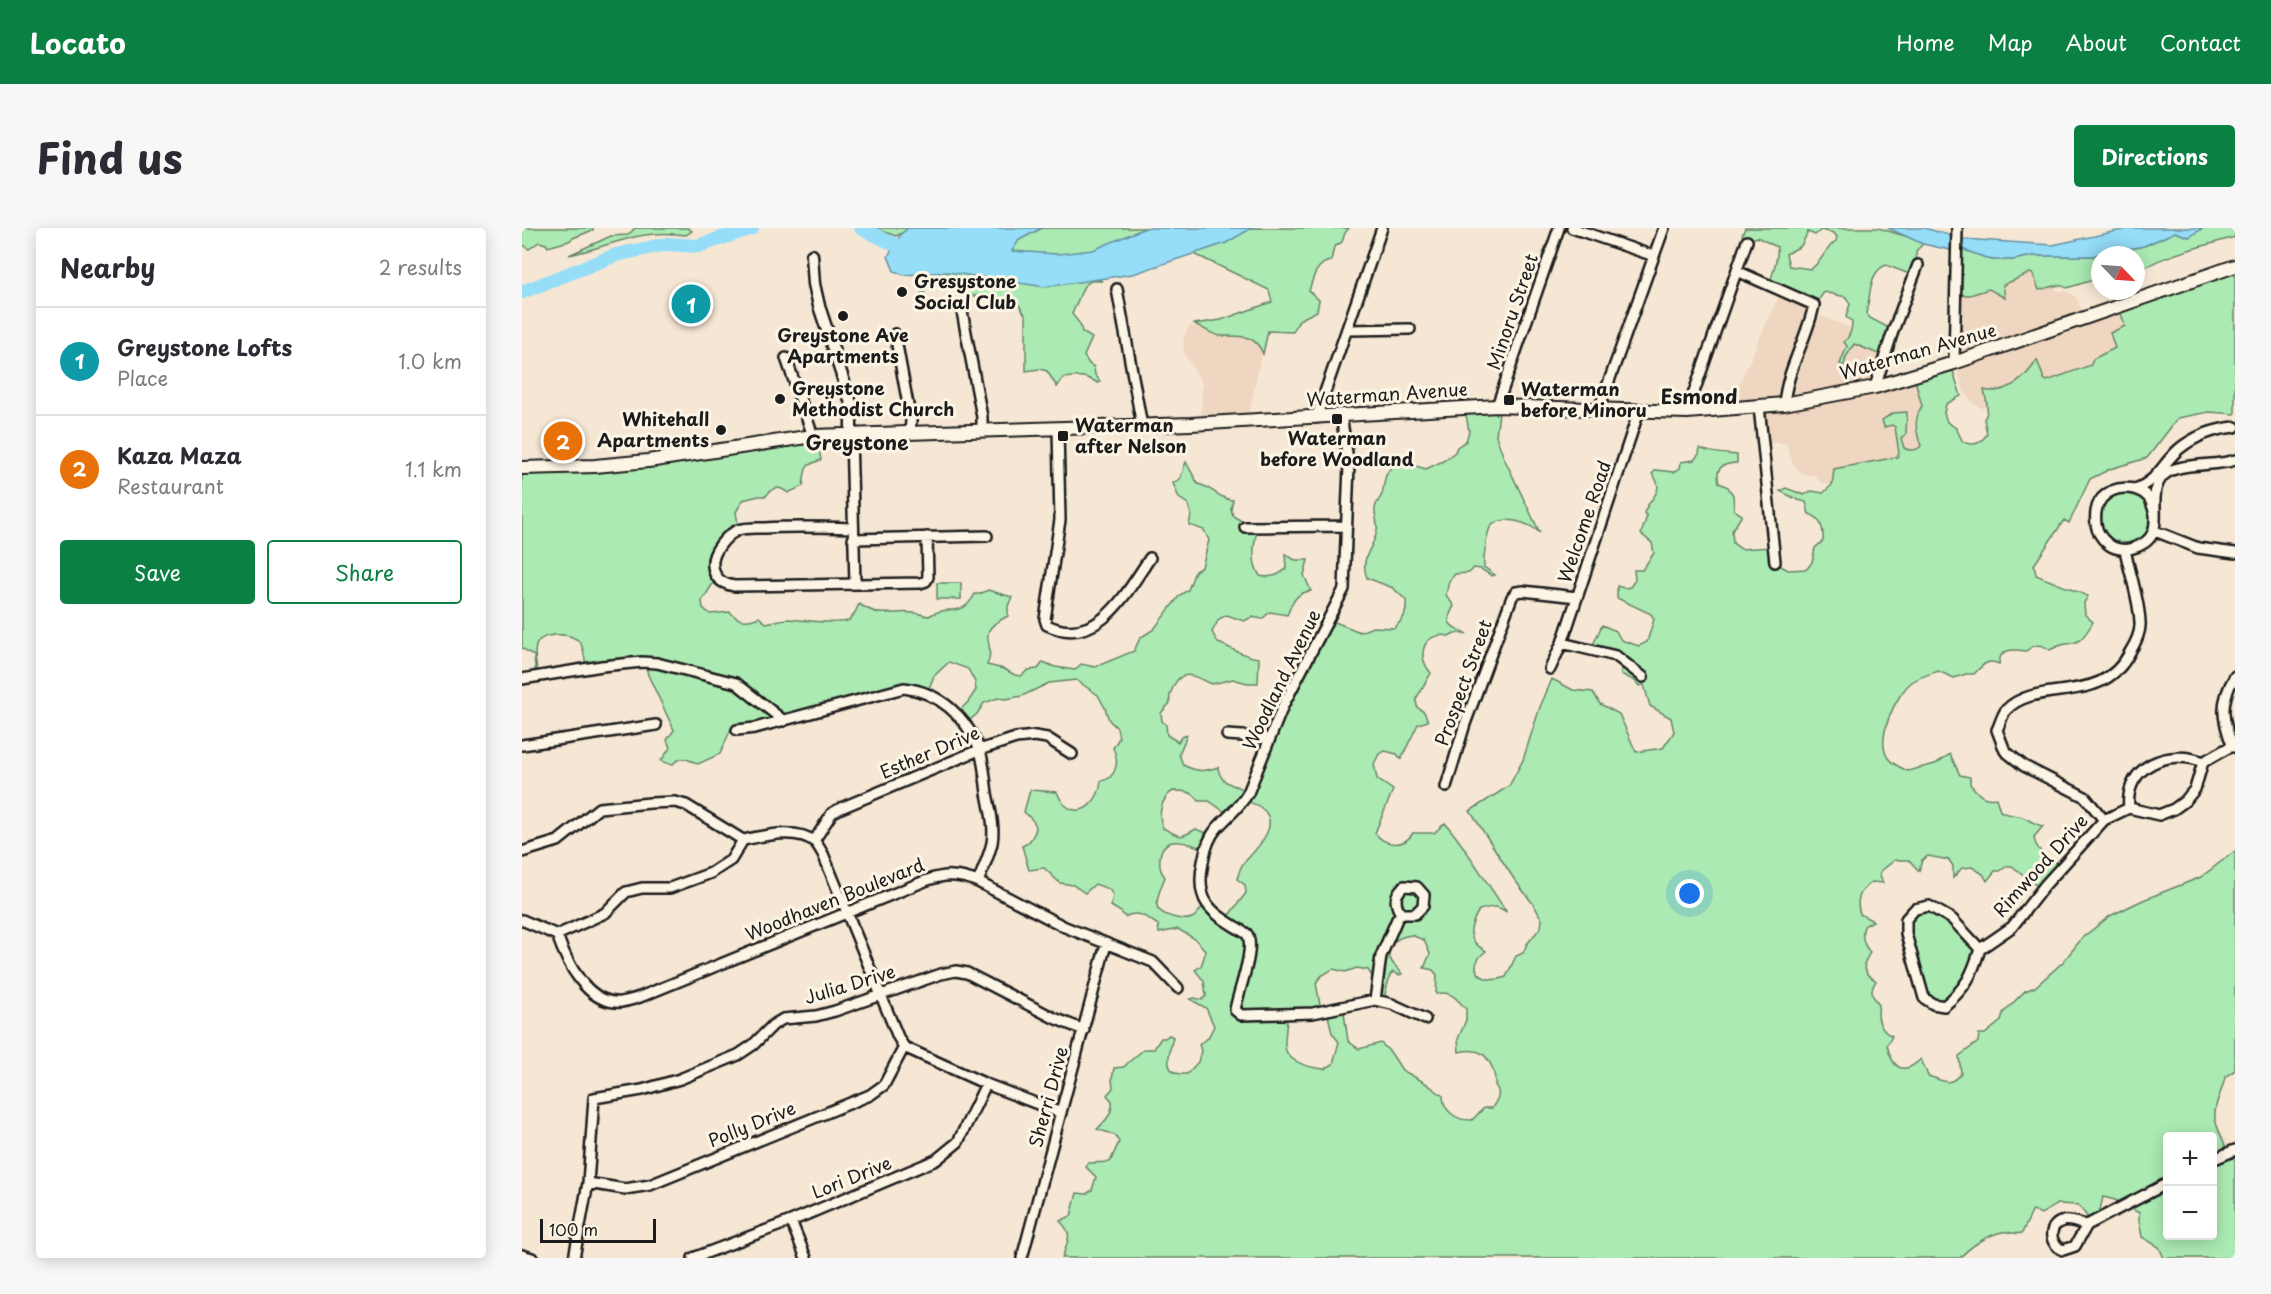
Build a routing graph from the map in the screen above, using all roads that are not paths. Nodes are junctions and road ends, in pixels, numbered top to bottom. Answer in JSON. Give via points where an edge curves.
{"nodes":[{"id":1,"x":1382,"y":228,"type":"edge"},
{"id":2,"x":1559,"y":228,"type":"edge"},
{"id":3,"x":1572,"y":228,"type":"edge"},
{"id":4,"x":1664,"y":228,"type":"edge"},
{"id":5,"x":1958,"y":228,"type":"edge"},
{"id":6,"x":1748,"y":241,"type":"dead end"},
{"id":7,"x":812,"y":255,"type":"dead end"},
{"id":8,"x":1654,"y":256,"type":"junction"},
{"id":9,"x":1918,"y":265,"type":"dead end"},
{"id":10,"x":2235,"y":266,"type":"edge"},
{"id":11,"x":1737,"y":271,"type":"junction"},
{"id":12,"x":1118,"y":289,"type":"dead end"},
{"id":13,"x":961,"y":306,"type":"dead end"},
{"id":14,"x":1410,"y":329,"type":"dead end"},
{"id":15,"x":1347,"y":330,"type":"junction"},
{"id":16,"x":895,"y":334,"type":"dead end"},
{"id":17,"x":786,"y":358,"type":"dead end"},
{"id":18,"x":1954,"y":363,"type":"junction"},
{"id":19,"x":1875,"y":387,"type":"junction"},
{"id":20,"x":1784,"y":404,"type":"junction"},
{"id":21,"x":1497,"y":406,"type":"junction"},
{"id":22,"x":1759,"y":406,"type":"junction"},
{"id":23,"x":1599,"y":409,"type":"junction"},
{"id":24,"x":1639,"y":411,"type":"junction"},
{"id":25,"x":1687,"y":412,"type":"junction"},
{"id":26,"x":1341,"y":415,"type":"junction"},
{"id":27,"x":1316,"y":418,"type":"junction"},
{"id":28,"x":1142,"y":426,"type":"junction"},
{"id":29,"x":2235,"y":427,"type":"edge"},
{"id":30,"x":1058,"y":429,"type":"junction"},
{"id":31,"x":982,"y":431,"type":"junction"},
{"id":32,"x":910,"y":432,"type":"junction"},
{"id":33,"x":851,"y":435,"type":"junction"},
{"id":34,"x":813,"y":436,"type":"junction"},
{"id":35,"x":2235,"y":460,"type":"edge"},
{"id":36,"x":522,"y":468,"type":"edge"},
{"id":37,"x":2135,"y":489,"type":"junction"},
{"id":38,"x":2155,"y":514,"type":"junction"},
{"id":39,"x":1347,"y":526,"type":"junction"},
{"id":40,"x":1245,"y":527,"type":"dead end"},
{"id":41,"x":853,"y":528,"type":"junction"},
{"id":42,"x":2155,"y":531,"type":"junction"},
{"id":43,"x":987,"y":536,"type":"dead end"},
{"id":44,"x":927,"y":537,"type":"junction"},
{"id":45,"x":854,"y":539,"type":"junction"},
{"id":46,"x":2125,"y":550,"type":"junction"},
{"id":47,"x":2235,"y":553,"type":"edge"},
{"id":48,"x":1150,"y":558,"type":"dead end"},
{"id":49,"x":1775,"y":562,"type":"dead end"},
{"id":50,"x":855,"y":584,"type":"junction"},
{"id":51,"x":1577,"y":597,"type":"junction"},
{"id":52,"x":1562,"y":643,"type":"junction"},
{"id":53,"x":1550,"y":669,"type":"dead end"},
{"id":54,"x":1643,"y":676,"type":"dead end"},
{"id":55,"x":2235,"y":676,"type":"edge"},
{"id":56,"x":522,"y":679,"type":"edge"},
{"id":57,"x":784,"y":721,"type":"junction"},
{"id":58,"x":656,"y":725,"type":"dead end"},
{"id":59,"x":737,"y":730,"type":"dead end"},
{"id":60,"x":1227,"y":735,"type":"dead end"},
{"id":61,"x":1268,"y":740,"type":"junction"},
{"id":62,"x":522,"y":745,"type":"edge"},
{"id":63,"x":2234,"y":746,"type":"edge"},
{"id":64,"x":980,"y":750,"type":"junction"},
{"id":65,"x":1072,"y":754,"type":"dead end"},
{"id":66,"x":2203,"y":762,"type":"junction"},
{"id":67,"x":1446,"y":787,"type":"dead end"},
{"id":68,"x":2129,"y":808,"type":"junction"},
{"id":69,"x":2104,"y":820,"type":"junction"},
{"id":70,"x":743,"y":840,"type":"junction"},
{"id":71,"x":814,"y":841,"type":"junction"},
{"id":72,"x":522,"y":852,"type":"edge"},
{"id":73,"x":978,"y":882,"type":"junction"},
{"id":74,"x":846,"y":912,"type":"junction"},
{"id":75,"x":1401,"y":914,"type":"dead end"},
{"id":76,"x":522,"y":920,"type":"edge"},
{"id":77,"x":557,"y":935,"type":"junction"},
{"id":78,"x":1106,"y":944,"type":"junction"},
{"id":79,"x":1980,"y":949,"type":"junction"},
{"id":80,"x":1178,"y":988,"type":"dead end"},
{"id":81,"x":881,"y":994,"type":"junction"},
{"id":82,"x":1375,"y":1000,"type":"junction"},
{"id":83,"x":1425,"y":1019,"type":"dead end"},
{"id":84,"x":1084,"y":1030,"type":"junction"},
{"id":85,"x":904,"y":1047,"type":"junction"},
{"id":86,"x":986,"y":1084,"type":"junction"},
{"id":87,"x":1061,"y":1113,"type":"junction"},
{"id":88,"x":2235,"y":1150,"type":"edge"},
{"id":89,"x":2217,"y":1159,"type":"edge"},
{"id":90,"x":588,"y":1183,"type":"junction"},
{"id":91,"x":2163,"y":1186,"type":"edge"},
{"id":92,"x":791,"y":1221,"type":"junction"},
{"id":93,"x":2087,"y":1225,"type":"dead end"},
{"id":94,"x":522,"y":1255,"type":"edge"},
{"id":95,"x":532,"y":1258,"type":"edge"},
{"id":96,"x":574,"y":1258,"type":"edge"},
{"id":97,"x":693,"y":1258,"type":"edge"},
{"id":98,"x":806,"y":1258,"type":"edge"},
{"id":99,"x":1022,"y":1258,"type":"edge"}],
"edges":[{"from":1,"to":15,"type":"street"},
{"from":2,"to":21,"type":"street","name":"Minoru Street"},
{"from":3,"to":8,"type":"street"},
{"from":4,"to":8,"type":"street"},
{"from":5,"to":18,"type":"street"},
{"from":6,"to":11,"type":"street"},
{"from":7,"to":33,"type":"street","via":[[819,306],[851,403]]},
{"from":8,"to":23,"type":"street"},
{"from":9,"to":19,"type":"street"},
{"from":10,"to":18,"type":"main road","name":"Waterman Avenue"},
{"from":11,"to":20,"type":"street","via":[[1814,305]]},
{"from":11,"to":25,"type":"street"},
{"from":12,"to":28,"type":"street"},
{"from":13,"to":31,"type":"street"},
{"from":14,"to":15,"type":"street"},
{"from":15,"to":27,"type":"street"},
{"from":16,"to":32,"type":"street"},
{"from":17,"to":34,"type":"street"},
{"from":18,"to":19,"type":"main road","name":"Waterman Avenue"},
{"from":19,"to":20,"type":"main road","name":"Waterman Avenue"},
{"from":20,"to":22,"type":"main road","name":"Waterman Avenue"},
{"from":21,"to":23,"type":"main road","name":"Waterman Avenue"},
{"from":21,"to":26,"type":"main road","name":"Waterman Avenue"},
{"from":22,"to":25,"type":"main road","name":"Waterman Avenue"},
{"from":22,"to":49,"type":"street"},
{"from":23,"to":24,"type":"main road","name":"Waterman Avenue"},
{"from":24,"to":25,"type":"main road","name":"Waterman Avenue"},
{"from":24,"to":51,"type":"street","name":"Welcome Road"},
{"from":26,"to":27,"type":"main road","name":"Waterman Avenue"},
{"from":26,"to":39,"type":"street","name":"Woodland Avenue","via":[[1349,466]]},
{"from":27,"to":28,"type":"main road","name":"Waterman Avenue"},
{"from":28,"to":30,"type":"main road","name":"Waterman Avenue"},
{"from":29,"to":37,"type":"street","via":[[2195,438],[2148,484]]},
{"from":30,"to":31,"type":"main road","name":"Waterman Avenue"},
{"from":30,"to":48,"type":"street","via":[[1060,520],[1046,623],[1067,631],[1103,620]]},
{"from":31,"to":32,"type":"main road","name":"Waterman Avenue"},
{"from":32,"to":33,"type":"main road","name":"Waterman Avenue"},
{"from":33,"to":34,"type":"main road","name":"Waterman Avenue"},
{"from":33,"to":41,"type":"street"},
{"from":34,"to":36,"type":"main road","name":"Waterman Avenue","via":[[648,461]]},
{"from":35,"to":38,"type":"street","via":[[2164,474],[2157,484]]},
{"from":37,"to":38,"type":"street","via":[[2149,498]]},
{"from":37,"to":46,"type":"street","via":[[2117,489],[2102,498],[2095,514],[2097,532],[2108,545]]},
{"from":38,"to":42,"type":"street"},
{"from":39,"to":40,"type":"street"},
{"from":39,"to":61,"type":"street","name":"Woodland Avenue","via":[[1344,589]]},
{"from":41,"to":45,"type":"street"},
{"from":41,"to":50,"type":"street","via":[[740,530],[728,537],[712,562],[723,584],[734,586]]},
{"from":42,"to":46,"type":"street","via":[[2143,545]]},
{"from":42,"to":47,"type":"street","via":[[2198,548]]},
{"from":43,"to":44,"type":"street"},
{"from":44,"to":45,"type":"street"},
{"from":44,"to":50,"type":"street","via":[[926,581]]},
{"from":45,"to":50,"type":"street"},
{"from":46,"to":69,"type":"street","via":[[2141,624],[2125,663],[2086,688],[2022,699],[2006,710],[1997,730],[2005,751],[2024,766],[2085,797]]},
{"from":51,"to":52,"type":"street","name":"Welcome Road"},
{"from":51,"to":67,"type":"street","name":"Prospect Street","via":[[1516,592],[1512,597]]},
{"from":52,"to":53,"type":"street","name":"Welcome Road"},
{"from":52,"to":54,"type":"street","via":[[1616,656]]},
{"from":55,"to":63,"type":"street","via":[[2224,700],[2223,717]]},
{"from":56,"to":57,"type":"street","via":[[602,666],[657,663],[736,683]]},
{"from":57,"to":59,"type":"street"},
{"from":57,"to":64,"type":"street","via":[[866,697],[915,689],[937,697],[952,709]]},
{"from":58,"to":62,"type":"street"},
{"from":60,"to":61,"type":"street"},
{"from":61,"to":82,"type":"street","name":"Woodland Avenue","via":[[1243,803],[1211,836],[1200,877],[1201,894],[1209,908],[1250,938],[1235,1010],[1248,1016],[1299,1015]]},
{"from":63,"to":66,"type":"street"},
{"from":64,"to":65,"type":"street","name":"Esther Drive","via":[[1035,736],[1057,743]]},
{"from":64,"to":71,"type":"street","name":"Esther Drive","via":[[841,808],[832,813]]},
{"from":64,"to":73,"type":"street","via":[[993,830]]},
{"from":66,"to":68,"type":"street","via":[[2195,789],[2174,809],[2159,815]]},
{"from":66,"to":68,"type":"street","via":[[2179,756],[2153,762],[2127,796]]},
{"from":68,"to":69,"type":"street","name":"Rimwood Drive"},
{"from":69,"to":79,"type":"street","name":"Rimwood Drive","via":[[2012,927]]},
{"from":70,"to":71,"type":"street","via":[[780,834]]},
{"from":70,"to":72,"type":"street","via":[[687,805],[650,803],[600,808],[558,841]]},
{"from":70,"to":77,"type":"street","via":[[731,860],[711,873],[670,888],[626,892],[605,913]]},
{"from":71,"to":74,"type":"street"},
{"from":73,"to":74,"type":"street","name":"Woodhaven Boulevard","via":[[963,876],[941,875]]},
{"from":73,"to":78,"type":"street","name":"Woodhaven Boulevard"},
{"from":74,"to":77,"type":"street","name":"Woodhaven Boulevard","via":[[620,1002],[591,991],[579,979],[570,968]]},
{"from":74,"to":81,"type":"street"},
{"from":75,"to":82,"type":"street","via":[[1381,956]]},
{"from":76,"to":77,"type":"street"},
{"from":78,"to":80,"type":"street","name":"Woodhaven Boulevard","via":[[1153,962]]},
{"from":78,"to":84,"type":"street","name":"Sherri Drive"},
{"from":79,"to":79,"type":"street","via":[[1952,919],[1929,906],[1915,909],[1906,919],[1906,934],[1924,998],[1933,1004],[1944,1006],[1958,994],[1971,976]]},
{"from":81,"to":84,"type":"street","name":"Julia Drive","via":[[956,971]]},
{"from":81,"to":85,"type":"street"},
{"from":81,"to":90,"type":"street","name":"Julia Drive","via":[[825,1014],[783,1019],[738,1055],[680,1079],[594,1098]]},
{"from":82,"to":83,"type":"street","name":"Woodland Avenue"},
{"from":84,"to":87,"type":"street","name":"Sherri Drive"},
{"from":85,"to":86,"type":"street"},
{"from":85,"to":90,"type":"street","name":"Polly Drive","via":[[884,1085],[870,1095],[650,1185],[625,1189]]},
{"from":86,"to":87,"type":"street"},
{"from":86,"to":92,"type":"street","name":"Lori Drive","via":[[958,1142],[944,1155]]},
{"from":87,"to":99,"type":"street","name":"Sherri Drive"},
{"from":88,"to":89,"type":"street"},
{"from":90,"to":96,"type":"street"},
{"from":91,"to":93,"type":"street"},
{"from":92,"to":97,"type":"street","name":"Lori Drive"},
{"from":92,"to":98,"type":"street"},
{"from":94,"to":95,"type":"street"}]}
